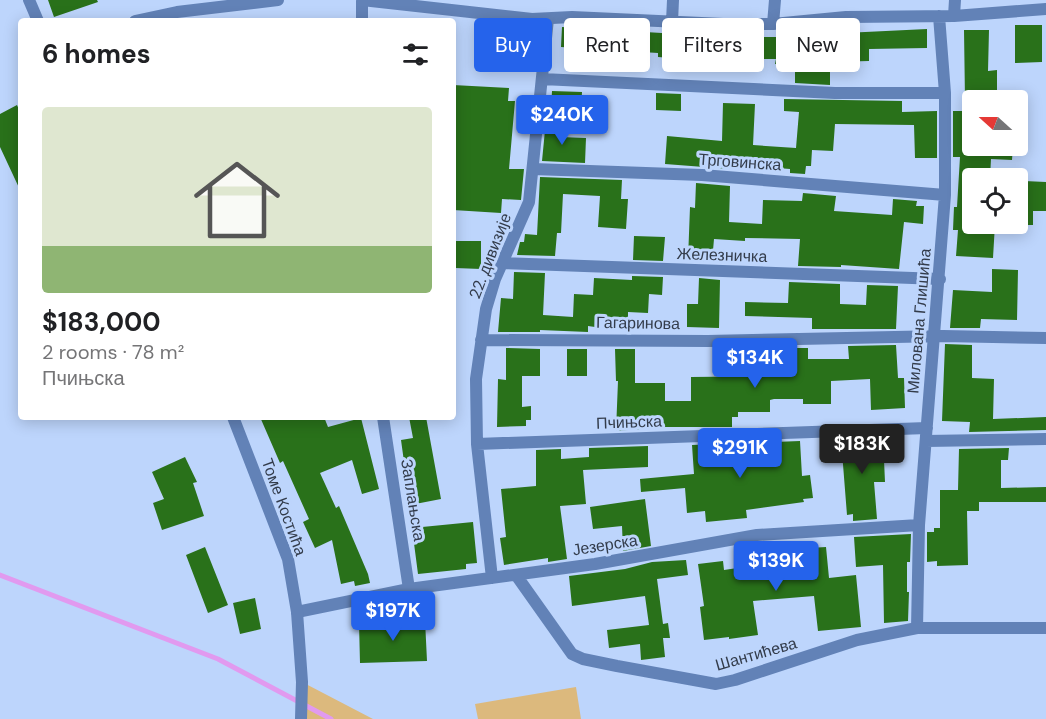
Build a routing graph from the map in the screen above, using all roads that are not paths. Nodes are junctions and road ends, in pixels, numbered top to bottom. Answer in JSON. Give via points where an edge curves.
{"nodes":[{"id":1,"x":29,"y":0,"type":"edge"},
{"id":2,"x":278,"y":0,"type":"edge"},
{"id":3,"x":362,"y":0,"type":"edge"},
{"id":4,"x":673,"y":0,"type":"edge"},
{"id":5,"x":775,"y":0,"type":"edge"},
{"id":6,"x":955,"y":0,"type":"edge"},
{"id":7,"x":1046,"y":9,"type":"edge"},
{"id":8,"x":954,"y":15,"type":"junction"},
{"id":9,"x":939,"y":16,"type":"junction"},
{"id":10,"x":37,"y":18,"type":"edge"},
{"id":11,"x":149,"y":18,"type":"edge"},
{"id":12,"x":362,"y":18,"type":"edge"},
{"id":13,"x":523,"y":18,"type":"edge"},
{"id":14,"x":672,"y":18,"type":"edge"},
{"id":15,"x":552,"y":19,"type":"edge"},
{"id":16,"x":662,"y":22,"type":"edge"},
{"id":17,"x":764,"y":24,"type":"edge"},
{"id":18,"x":773,"y":24,"type":"junction"},
{"id":19,"x":543,"y":72,"type":"edge"},
{"id":20,"x":542,"y":80,"type":"junction"},
{"id":21,"x":945,"y":93,"type":"junction"},
{"id":22,"x":533,"y":168,"type":"junction"},
{"id":23,"x":945,"y":195,"type":"junction"},
{"id":24,"x":502,"y":263,"type":"junction"},
{"id":25,"x":940,"y":279,"type":"junction"},
{"id":26,"x":934,"y":338,"type":"junction"},
{"id":27,"x":1046,"y":338,"type":"edge"},
{"id":28,"x":481,"y":340,"type":"junction"},
{"id":29,"x":234,"y":420,"type":"edge"},
{"id":30,"x":383,"y":420,"type":"edge"},
{"id":31,"x":927,"y":434,"type":"junction"},
{"id":32,"x":1046,"y":439,"type":"edge"},
{"id":33,"x":477,"y":444,"type":"junction"},
{"id":34,"x":919,"y":525,"type":"junction"},
{"id":35,"x":516,"y":575,"type":"junction"},
{"id":36,"x":492,"y":578,"type":"junction"},
{"id":37,"x":409,"y":589,"type":"junction"},
{"id":38,"x":297,"y":612,"type":"junction"},
{"id":39,"x":917,"y":628,"type":"junction"},
{"id":40,"x":1046,"y":628,"type":"edge"},
{"id":41,"x":301,"y":717,"type":"edge"}],
"edges":[{"from":1,"to":10,"type":"street"},
{"from":2,"to":11,"type":"street"},
{"from":3,"to":12,"type":"street"},
{"from":3,"to":13,"type":"street"},
{"from":4,"to":14,"type":"street"},
{"from":5,"to":18,"type":"street"},
{"from":6,"to":8,"type":"street"},
{"from":7,"to":8,"type":"street"},
{"from":8,"to":9,"type":"street"},
{"from":9,"to":18,"type":"street","via":[[846,17]]},
{"from":9,"to":21,"type":"street","name":"Милована Глишића"},
{"from":15,"to":16,"type":"street"},
{"from":17,"to":18,"type":"street"},
{"from":19,"to":20,"type":"street","name":"22. дивизије"},
{"from":20,"to":21,"type":"street","via":[[835,93]]},
{"from":20,"to":22,"type":"street","name":"22. дивизије"},
{"from":21,"to":23,"type":"street","name":"Милована Глишића"},
{"from":22,"to":23,"type":"street","name":"Трговинска","via":[[702,175]]},
{"from":22,"to":24,"type":"street","name":"22. дивизије","via":[[529,202]]},
{"from":23,"to":25,"type":"street","name":"Милована Глишића"},
{"from":24,"to":25,"type":"street","name":"Железничка"},
{"from":24,"to":28,"type":"street","name":"22. дивизије","via":[[486,309]]},
{"from":25,"to":26,"type":"street","name":"Милована Глишића"},
{"from":26,"to":27,"type":"street","name":"Гагаринова"},
{"from":26,"to":28,"type":"street","name":"Гагаринова"},
{"from":26,"to":31,"type":"street","name":"Милована Глишића"},
{"from":28,"to":33,"type":"street","name":"22. дивизије","via":[[476,379]]},
{"from":29,"to":38,"type":"street","name":"Томе Костића","via":[[288,559]]},
{"from":30,"to":37,"type":"street","name":"Заплањска"},
{"from":31,"to":32,"type":"street","name":"Пчињска"},
{"from":31,"to":33,"type":"street","name":"Пчињска"},
{"from":31,"to":34,"type":"street","name":"Милована Глишића"},
{"from":33,"to":36,"type":"street","name":"22. дивизије"},
{"from":34,"to":35,"type":"street","name":"Језерска","via":[[757,535]]},
{"from":34,"to":39,"type":"street","name":"Милована Глишића"},
{"from":35,"to":36,"type":"street","name":"Језерска"},
{"from":35,"to":39,"type":"street","name":"Шантићева","via":[[572,654],[716,684],[857,640]]},
{"from":36,"to":37,"type":"street","name":"Језерска"},
{"from":37,"to":38,"type":"street","name":"Језерска"},
{"from":38,"to":41,"type":"street","name":"Томе Костића"},
{"from":39,"to":40,"type":"street","name":"Шантићева"}]}
